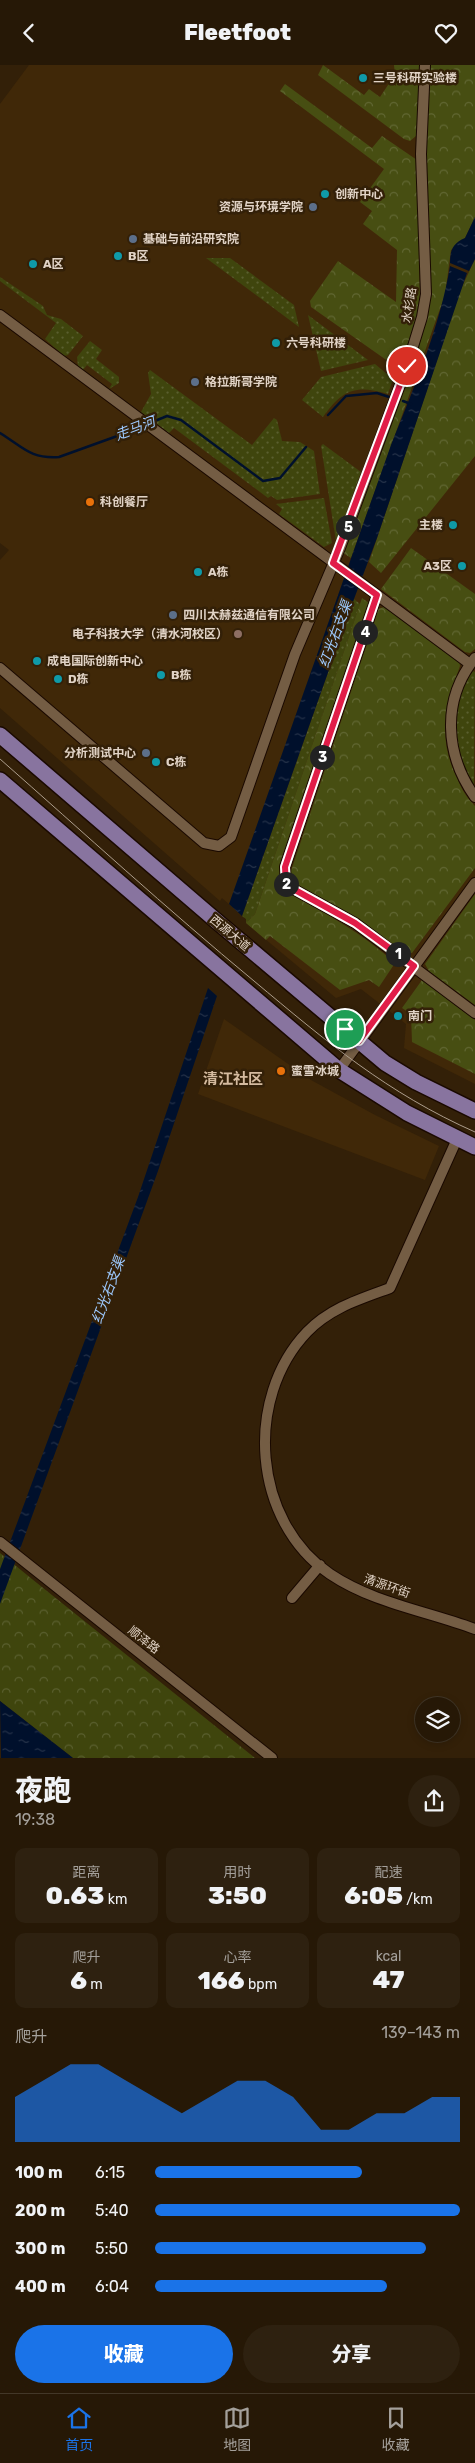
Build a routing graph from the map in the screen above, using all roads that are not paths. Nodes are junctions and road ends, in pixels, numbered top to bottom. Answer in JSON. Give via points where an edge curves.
{"nodes":[{"id":1,"x":425,"y":65,"type":"edge"},
{"id":2,"x":0,"y":315,"type":"edge"},
{"id":3,"x":333,"y":563,"type":"junction"},
{"id":4,"x":377,"y":595,"type":"junction"},
{"id":5,"x":473,"y":661,"type":"edge"},
{"id":6,"x":0,"y":667,"type":"edge"},
{"id":7,"x":0,"y":735,"type":"edge"},
{"id":8,"x":0,"y":780,"type":"edge"},
{"id":9,"x":475,"y":797,"type":"edge"},
{"id":10,"x":475,"y":883,"type":"edge"},
{"id":11,"x":414,"y":966,"type":"junction"},
{"id":12,"x":475,"y":1013,"type":"edge"},
{"id":13,"x":359,"y":1041,"type":"junction"},
{"id":14,"x":339,"y":1070,"type":"junction"},
{"id":15,"x":475,"y":1111,"type":"edge"},
{"id":16,"x":457,"y":1139,"type":"junction"},
{"id":17,"x":475,"y":1147,"type":"edge"},
{"id":18,"x":2,"y":1544,"type":"edge"},
{"id":19,"x":320,"y":1565,"type":"junction"},
{"id":20,"x":292,"y":1597,"type":"dead end"},
{"id":21,"x":475,"y":1629,"type":"edge"},
{"id":22,"x":272,"y":1758,"type":"edge"}],
"edges":[{"from":1,"to":3,"type":"street","name":"水杉路","via":[[421,154],[424,306],[407,366]]},
{"from":2,"to":3,"type":"street"},
{"from":3,"to":4,"type":"street"},
{"from":3,"to":6,"type":"street","name":"水杉路","via":[[286,681],[231,837],[219,846],[204,843]]},
{"from":4,"to":5,"type":"street"},
{"from":4,"to":11,"type":"street","via":[[284,876],[286,885],[355,923]]},
{"from":5,"to":9,"type":"street","via":[[456,690],[450,732],[455,760]]},
{"from":7,"to":13,"type":"main road","name":"西源大道"},
{"from":8,"to":14,"type":"main road"},
{"from":10,"to":11,"type":"street"},
{"from":11,"to":12,"type":"street"},
{"from":11,"to":13,"type":"street"},
{"from":13,"to":14,"type":"street"},
{"from":13,"to":15,"type":"main road","name":"西源大道","via":[[385,1063]]},
{"from":14,"to":16,"type":"main road","via":[[407,1113]]},
{"from":16,"to":17,"type":"main road"},
{"from":16,"to":19,"type":"street","name":"清源环街","via":[[390,1288],[333,1310],[307,1332],[274,1384],[266,1417],[265,1448],[270,1483],[282,1517],[303,1549]]},
{"from":18,"to":22,"type":"street","name":"顺泽路"},
{"from":19,"to":20,"type":"street"},
{"from":19,"to":21,"type":"street","name":"清源环街","via":[[359,1591]]}]}
